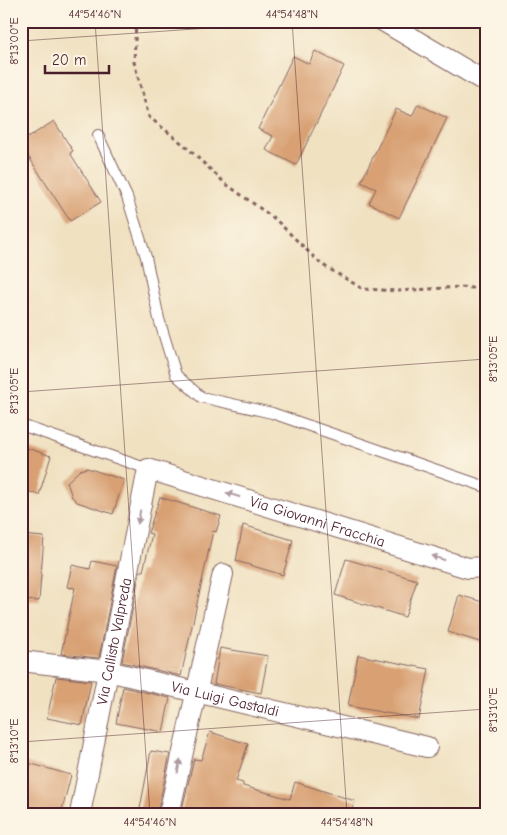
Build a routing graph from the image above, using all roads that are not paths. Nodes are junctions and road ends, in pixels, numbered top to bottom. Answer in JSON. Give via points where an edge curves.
{"nodes":[{"id":1,"x":383,"y":21,"type":"edge"},
{"id":2,"x":486,"y":82,"type":"edge"},
{"id":3,"x":98,"y":135,"type":"dead end"},
{"id":4,"x":21,"y":425,"type":"edge"},
{"id":5,"x":148,"y":469,"type":"junction"},
{"id":6,"x":486,"y":487,"type":"edge"},
{"id":7,"x":486,"y":567,"type":"edge"},
{"id":8,"x":222,"y":574,"type":"dead end"},
{"id":9,"x":21,"y":661,"type":"edge"},
{"id":10,"x":108,"y":671,"type":"junction"},
{"id":11,"x":195,"y":692,"type":"junction"},
{"id":12,"x":427,"y":747,"type":"dead end"},
{"id":13,"x":80,"y":814,"type":"edge"},
{"id":14,"x":169,"y":814,"type":"edge"}],
"edges":[{"from":1,"to":2,"type":"street"},
{"from":3,"to":6,"type":"lane","via":[[127,196],[144,248],[159,319],[176,375],[200,397],[272,414]]},
{"from":4,"to":5,"type":"lane"},
{"from":7,"to":5,"type":"street","name":"Via Giovanni Fracchia","one_way":true,"via":[[468,568]]},
{"from":5,"to":10,"type":"street","name":"Via Callisto Valpreda","one_way":true},
{"from":8,"to":11,"type":"street"},
{"from":9,"to":10,"type":"street","name":"Via Luigi Gastaldi"},
{"from":10,"to":11,"type":"street","name":"Via Luigi Gastaldi"},
{"from":10,"to":13,"type":"street","name":"Via Callisto Valpreda"},
{"from":11,"to":12,"type":"street","name":"Via Luigi Gastaldi"},
{"from":14,"to":11,"type":"street","one_way":true}]}
